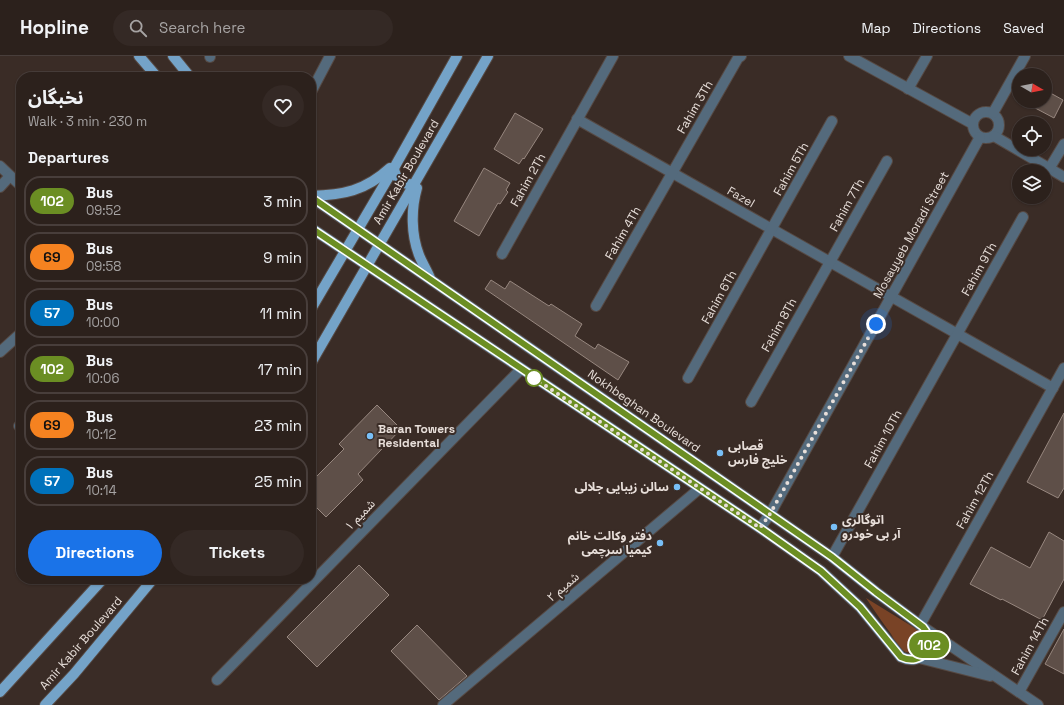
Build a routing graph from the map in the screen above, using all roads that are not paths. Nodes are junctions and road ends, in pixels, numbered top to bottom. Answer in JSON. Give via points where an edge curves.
{"nodes":[{"id":1,"x":139,"y":56,"type":"edge"},
{"id":2,"x":173,"y":56,"type":"edge"},
{"id":3,"x":330,"y":56,"type":"edge"},
{"id":4,"x":457,"y":56,"type":"edge"},
{"id":5,"x":488,"y":56,"type":"edge"},
{"id":6,"x":613,"y":56,"type":"edge"},
{"id":7,"x":741,"y":56,"type":"edge"},
{"id":8,"x":849,"y":56,"type":"edge"},
{"id":9,"x":926,"y":56,"type":"edge"},
{"id":10,"x":1026,"y":56,"type":"edge"},
{"id":11,"x":152,"y":72,"type":"edge"},
{"id":12,"x":186,"y":72,"type":"edge"},
{"id":13,"x":316,"y":83,"type":"edge"},
{"id":14,"x":908,"y":89,"type":"junction"},
{"id":15,"x":993,"y":113,"type":"junction"},
{"id":16,"x":578,"y":119,"type":"junction"},
{"id":17,"x":832,"y":121,"type":"dead end"},
{"id":18,"x":973,"y":124,"type":"junction"},
{"id":19,"x":994,"y":136,"type":"junction"},
{"id":20,"x":980,"y":137,"type":"junction"},
{"id":21,"x":1064,"y":144,"type":"edge"},
{"id":22,"x":887,"y":161,"type":"dead end"},
{"id":23,"x":396,"y":164,"type":"junction"},
{"id":24,"x":1041,"y":164,"type":"edge"},
{"id":25,"x":1052,"y":164,"type":"edge"},
{"id":26,"x":0,"y":166,"type":"edge"},
{"id":27,"x":1052,"y":171,"type":"edge"},
{"id":28,"x":672,"y":173,"type":"junction"},
{"id":29,"x":10,"y":176,"type":"junction"},
{"id":30,"x":1064,"y":177,"type":"edge"},
{"id":31,"x":418,"y":179,"type":"junction"},
{"id":32,"x":16,"y":181,"type":"edge"},
{"id":33,"x":0,"y":187,"type":"edge"},
{"id":34,"x":316,"y":196,"type":"edge"},
{"id":35,"x":316,"y":199,"type":"edge"},
{"id":36,"x":1023,"y":217,"type":"dead end"},
{"id":37,"x":357,"y":228,"type":"junction"},
{"id":38,"x":772,"y":229,"type":"junction"},
{"id":39,"x":316,"y":231,"type":"edge"},
{"id":40,"x":379,"y":244,"type":"junction"},
{"id":41,"x":344,"y":251,"type":"junction"},
{"id":42,"x":502,"y":254,"type":"dead end"},
{"id":43,"x":830,"y":262,"type":"junction"},
{"id":44,"x":366,"y":266,"type":"junction"},
{"id":45,"x":431,"y":279,"type":"junction"},
{"id":46,"x":892,"y":297,"type":"junction"},
{"id":47,"x":316,"y":300,"type":"edge"},
{"id":48,"x":596,"y":306,"type":"dead end"},
{"id":49,"x":957,"y":334,"type":"junction"},
{"id":50,"x":16,"y":338,"type":"edge"},
{"id":51,"x":0,"y":352,"type":"edge"},
{"id":52,"x":316,"y":354,"type":"edge"},
{"id":53,"x":1064,"y":368,"type":"edge"},
{"id":54,"x":521,"y":369,"type":"junction"},
{"id":55,"x":688,"y":378,"type":"dead end"},
{"id":56,"x":1053,"y":388,"type":"junction"},
{"id":57,"x":751,"y":402,"type":"dead end"},
{"id":58,"x":699,"y":489,"type":"junction"},
{"id":59,"x":770,"y":514,"type":"junction"},
{"id":60,"x":760,"y":528,"type":"junction"},
{"id":61,"x":832,"y":557,"type":"junction"},
{"id":62,"x":316,"y":579,"type":"edge"},
{"id":63,"x":98,"y":584,"type":"edge"},
{"id":64,"x":149,"y":584,"type":"edge"},
{"id":65,"x":311,"y":584,"type":"edge"},
{"id":66,"x":1064,"y":612,"type":"edge"},
{"id":67,"x":922,"y":626,"type":"junction"},
{"id":68,"x":919,"y":658,"type":"junction"},
{"id":69,"x":1000,"y":679,"type":"junction"},
{"id":70,"x":217,"y":680,"type":"dead end"},
{"id":71,"x":2,"y":688,"type":"edge"},
{"id":72,"x":1019,"y":692,"type":"junction"},
{"id":73,"x":45,"y":705,"type":"edge"},
{"id":74,"x":443,"y":705,"type":"edge"},
{"id":75,"x":1038,"y":705,"type":"edge"}],
"edges":[{"from":1,"to":11,"type":"main road"},
{"from":2,"to":12,"type":"main road"},
{"from":3,"to":13,"type":"street"},
{"from":4,"to":23,"type":"main road","name":"Amir Kabir Boulevard"},
{"from":5,"to":31,"type":"main road","name":"Amir Kabir Boulevard"},
{"from":6,"to":16,"type":"street","name":"Fahim 2Th"},
{"from":7,"to":28,"type":"street","name":"Fahim 3Th"},
{"from":8,"to":14,"type":"street"},
{"from":9,"to":14,"type":"street"},
{"from":10,"to":15,"type":"street"},
{"from":14,"to":18,"type":"street"},
{"from":15,"to":18,"type":"street","via":[[983,112]]},
{"from":15,"to":19,"type":"street","via":[[1000,127]]},
{"from":16,"to":28,"type":"street","name":"Fazel"},
{"from":16,"to":42,"type":"street","name":"Fahim 2Th"},
{"from":17,"to":38,"type":"street","name":"Fahim 5Th"},
{"from":18,"to":20,"type":"street","via":[[973,129]]},
{"from":19,"to":20,"type":"street"},
{"from":19,"to":24,"type":"street"},
{"from":20,"to":46,"type":"street","name":"Mosayyeb Moradi Street"},
{"from":21,"to":25,"type":"street"},
{"from":22,"to":43,"type":"street","name":"Fahim 7Th"},
{"from":23,"to":31,"type":"main road","via":[[396,175],[400,181],[408,184]]},
{"from":23,"to":34,"type":"main road","via":[[380,177],[358,189],[335,195]]},
{"from":23,"to":37,"type":"main road","name":"Amir Kabir Boulevard"},
{"from":26,"to":29,"type":"street"},
{"from":27,"to":30,"type":"street"},
{"from":28,"to":38,"type":"street","name":"Fazel"},
{"from":28,"to":48,"type":"street","name":"Fahim 4Th"},
{"from":29,"to":32,"type":"street"},
{"from":29,"to":33,"type":"street"},
{"from":31,"to":40,"type":"main road","name":"Amir Kabir Boulevard"},
{"from":31,"to":45,"type":"main road","via":[[413,201],[413,228],[419,255]]},
{"from":35,"to":37,"type":"main road","name":"Nokhbeghan Boulevard"},
{"from":36,"to":49,"type":"street","name":"Fahim 9Th"},
{"from":37,"to":40,"type":"main road","name":"Nokhbeghan Boulevard"},
{"from":37,"to":41,"type":"main road","name":"Amir Kabir Boulevard"},
{"from":38,"to":43,"type":"street","name":"Fazel"},
{"from":38,"to":55,"type":"street","name":"Fahim 6Th"},
{"from":39,"to":41,"type":"main road"},
{"from":40,"to":44,"type":"main road","name":"Amir Kabir Boulevard"},
{"from":40,"to":45,"type":"main road","name":"Nokhbeghan Boulevard"},
{"from":41,"to":44,"type":"main road"},
{"from":41,"to":47,"type":"main road","name":"Amir Kabir Boulevard"},
{"from":43,"to":46,"type":"street","name":"Fazel"},
{"from":43,"to":57,"type":"street","name":"Fahim 8Th"},
{"from":44,"to":52,"type":"main road","name":"Amir Kabir Boulevard"},
{"from":44,"to":54,"type":"main road"},
{"from":45,"to":59,"type":"main road","name":"Nokhbeghan Boulevard"},
{"from":46,"to":49,"type":"street","name":"Fazel"},
{"from":46,"to":59,"type":"street","name":"Mosayyeb Moradi Street"},
{"from":49,"to":56,"type":"street","name":"Fazel"},
{"from":49,"to":61,"type":"street","name":"Fahim 10Th"},
{"from":50,"to":51,"type":"street"},
{"from":53,"to":56,"type":"street","name":"Fahim 12Th"},
{"from":54,"to":58,"type":"main road"},
{"from":54,"to":62,"type":"street","name":"شمیم ۱"},
{"from":56,"to":67,"type":"street","name":"Fahim 12Th"},
{"from":58,"to":60,"type":"main road"},
{"from":58,"to":74,"type":"street","name":"شمیم ۲"},
{"from":59,"to":60,"type":"street","name":"Mosayyeb Moradi Street"},
{"from":59,"to":61,"type":"main road","name":"Nokhbeghan Boulevard"},
{"from":60,"to":68,"type":"main road","via":[[821,571],[860,607],[898,654],[905,659]]},
{"from":61,"to":67,"type":"main road","name":"Nokhbeghan Boulevard"},
{"from":63,"to":71,"type":"main road"},
{"from":64,"to":73,"type":"main road","name":"Amir Kabir Boulevard"},
{"from":65,"to":70,"type":"street","name":"شمیم ۱"},
{"from":66,"to":72,"type":"street","name":"Fahim 14Th"},
{"from":67,"to":68,"type":"main road","via":[[928,635],[929,644],[926,652]]},
{"from":67,"to":69,"type":"street"},
{"from":68,"to":69,"type":"street"},
{"from":69,"to":72,"type":"street"},
{"from":72,"to":75,"type":"street"}]}
